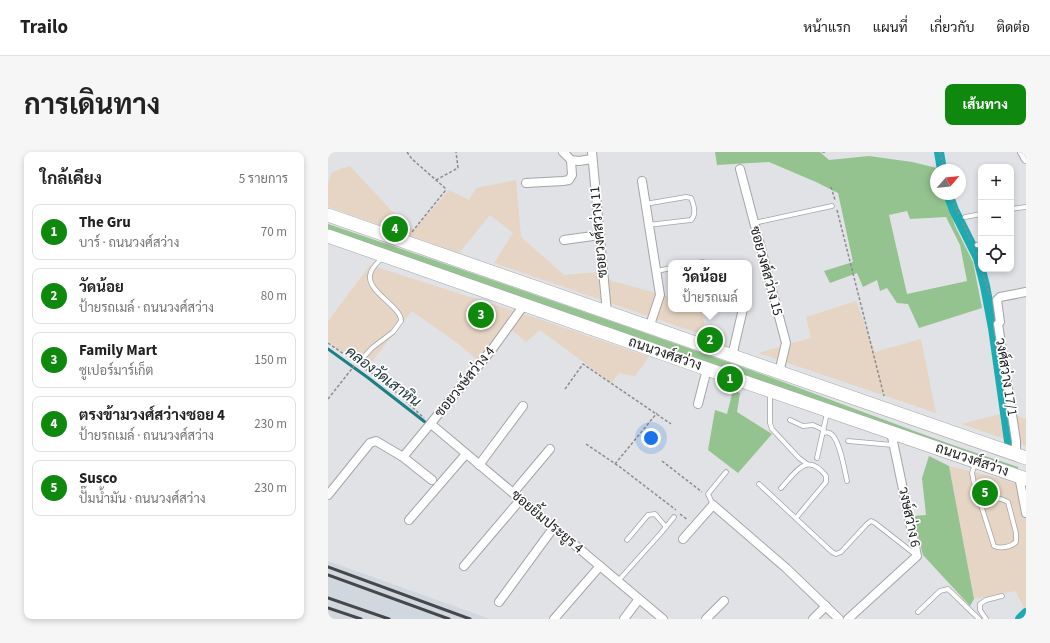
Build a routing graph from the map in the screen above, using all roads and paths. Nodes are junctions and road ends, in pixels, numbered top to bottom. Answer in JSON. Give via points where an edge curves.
{"nodes":[{"id":1,"x":408,"y":152,"type":"edge"},
{"id":2,"x":456,"y":152,"type":"edge"},
{"id":3,"x":563,"y":152,"type":"edge"},
{"id":4,"x":940,"y":152,"type":"edge"},
{"id":5,"x":1022,"y":152,"type":"edge"},
{"id":6,"x":592,"y":155,"type":"edge"},
{"id":7,"x":1026,"y":159,"type":"edge"},
{"id":8,"x":571,"y":160,"type":"junction"},
{"id":9,"x":943,"y":164,"type":"edge"},
{"id":10,"x":740,"y":169,"type":"dead end"},
{"id":11,"x":436,"y":180,"type":"junction"},
{"id":12,"x":642,"y":181,"type":"dead end"},
{"id":13,"x":526,"y":183,"type":"dead end"},
{"id":14,"x":831,"y":187,"type":"dead end"},
{"id":15,"x":952,"y":200,"type":"edge"},
{"id":16,"x":835,"y":202,"type":"dead end"},
{"id":17,"x":645,"y":204,"type":"junction"},
{"id":18,"x":832,"y":206,"type":"dead end"},
{"id":19,"x":1026,"y":207,"type":"edge"},
{"id":20,"x":837,"y":209,"type":"dead end"},
{"id":21,"x":1014,"y":209,"type":"edge"},
{"id":22,"x":959,"y":215,"type":"dead end"},
{"id":23,"x":978,"y":215,"type":"edge"},
{"id":24,"x":328,"y":216,"type":"edge"},
{"id":25,"x":965,"y":217,"type":"dead end"},
{"id":26,"x":962,"y":222,"type":"dead end"},
{"id":27,"x":753,"y":223,"type":"junction"},
{"id":28,"x":648,"y":225,"type":"junction"},
{"id":29,"x":600,"y":235,"type":"junction"},
{"id":30,"x":328,"y":236,"type":"edge"},
{"id":31,"x":564,"y":240,"type":"dead end"},
{"id":32,"x":405,"y":242,"type":"junction"},
{"id":33,"x":977,"y":244,"type":"edge"},
{"id":34,"x":976,"y":250,"type":"dead end"},
{"id":35,"x":383,"y":256,"type":"junction"},
{"id":36,"x":978,"y":256,"type":"edge"},
{"id":37,"x":668,"y":269,"type":"edge"},
{"id":38,"x":657,"y":271,"type":"junction"},
{"id":39,"x":1026,"y":292,"type":"edge"},
{"id":40,"x":524,"y":305,"type":"junction"},
{"id":41,"x":742,"y":312,"type":"edge"},
{"id":42,"x":607,"y":313,"type":"junction"},
{"id":43,"x":649,"y":328,"type":"junction"},
{"id":44,"x":328,"y":343,"type":"edge"},
{"id":45,"x":732,"y":356,"type":"junction"},
{"id":46,"x":358,"y":362,"type":"junction"},
{"id":47,"x":362,"y":367,"type":"dead end"},
{"id":48,"x":707,"y":369,"type":"junction"},
{"id":49,"x":779,"y":373,"type":"junction"},
{"id":50,"x":565,"y":389,"type":"dead end"},
{"id":51,"x":770,"y":391,"type":"junction"},
{"id":52,"x":328,"y":399,"type":"edge"},
{"id":53,"x":698,"y":404,"type":"dead end"},
{"id":54,"x":523,"y":406,"type":"dead end"},
{"id":55,"x":887,"y":410,"type":"junction"},
{"id":56,"x":828,"y":411,"type":"junction"},
{"id":57,"x":657,"y":414,"type":"junction"},
{"id":58,"x":790,"y":420,"type":"dead end"},
{"id":59,"x":431,"y":424,"type":"junction"},
{"id":60,"x":671,"y":424,"type":"dead end"},
{"id":61,"x":823,"y":432,"type":"junction"},
{"id":62,"x":893,"y":439,"type":"junction"},
{"id":63,"x":848,"y":441,"type":"dead end"},
{"id":64,"x":586,"y":444,"type":"dead end"},
{"id":65,"x":550,"y":449,"type":"dead end"},
{"id":66,"x":466,"y":454,"type":"junction"},
{"id":67,"x":1021,"y":456,"type":"edge"},
{"id":68,"x":403,"y":457,"type":"junction"},
{"id":69,"x":817,"y":458,"type":"dead end"},
{"id":70,"x":662,"y":461,"type":"dead end"},
{"id":71,"x":976,"y":462,"type":"junction"},
{"id":72,"x":615,"y":464,"type":"junction"},
{"id":73,"x":807,"y":464,"type":"junction"},
{"id":74,"x":479,"y":465,"type":"junction"},
{"id":75,"x":726,"y":472,"type":"dead end"},
{"id":76,"x":1022,"y":478,"type":"edge"},
{"id":77,"x":432,"y":480,"type":"dead end"},
{"id":78,"x":847,"y":481,"type":"dead end"},
{"id":79,"x":759,"y":484,"type":"dead end"},
{"id":80,"x":781,"y":488,"type":"dead end"},
{"id":81,"x":513,"y":493,"type":"junction"},
{"id":82,"x":328,"y":495,"type":"edge"},
{"id":83,"x":979,"y":497,"type":"junction"},
{"id":84,"x":521,"y":499,"type":"junction"},
{"id":85,"x":712,"y":505,"type":"junction"},
{"id":86,"x":1026,"y":513,"type":"edge"},
{"id":87,"x":674,"y":517,"type":"dead end"},
{"id":88,"x":796,"y":518,"type":"junction"},
{"id":89,"x":409,"y":520,"type":"dead end"},
{"id":90,"x":695,"y":525,"type":"junction"},
{"id":91,"x":554,"y":527,"type":"junction"},
{"id":92,"x":666,"y":527,"type":"junction"},
{"id":93,"x":683,"y":539,"type":"dead end"},
{"id":94,"x":627,"y":540,"type":"dead end"},
{"id":95,"x":917,"y":556,"type":"junction"},
{"id":96,"x":464,"y":566,"type":"dead end"},
{"id":97,"x":600,"y":566,"type":"junction"},
{"id":98,"x":618,"y":581,"type":"junction"},
{"id":99,"x":1002,"y":596,"type":"dead end"},
{"id":100,"x":639,"y":599,"type":"junction"},
{"id":101,"x":724,"y":601,"type":"dead end"},
{"id":102,"x":499,"y":602,"type":"dead end"},
{"id":103,"x":826,"y":606,"type":"junction"},
{"id":104,"x":918,"y":612,"type":"dead end"},
{"id":105,"x":554,"y":619,"type":"edge"},
{"id":106,"x":624,"y":619,"type":"edge"},
{"id":107,"x":663,"y":619,"type":"edge"},
{"id":108,"x":706,"y":619,"type":"edge"},
{"id":109,"x":813,"y":619,"type":"edge"},
{"id":110,"x":839,"y":619,"type":"edge"},
{"id":111,"x":848,"y":619,"type":"edge"},
{"id":112,"x":979,"y":619,"type":"edge"},
{"id":113,"x":986,"y":619,"type":"edge"}],
"edges":[{"from":1,"to":11,"type":"path","via":[[412,159]]},
{"from":2,"to":11,"type":"path","via":[[458,168]]},
{"from":3,"to":8,"type":"street"},
{"from":4,"to":9,"type":"path"},
{"from":5,"to":7,"type":"street"},
{"from":6,"to":8,"type":"street","via":[[579,161]]},
{"from":6,"to":29,"type":"street","name":"ซอยวงศ์สว่าง 11"},
{"from":8,"to":13,"type":"street","via":[[572,176],[569,180]]},
{"from":10,"to":27,"type":"street","name":"ซอยวงศ์สว่าง 15"},
{"from":11,"to":32,"type":"path","via":[[445,190]]},
{"from":12,"to":17,"type":"street"},
{"from":14,"to":16,"type":"path"},
{"from":15,"to":22,"type":"path"},
{"from":17,"to":28,"type":"street"},
{"from":17,"to":28,"type":"lane","via":[[686,196],[691,198],[694,208],[694,218],[691,220]]},
{"from":18,"to":27,"type":"lane"},
{"from":19,"to":21,"type":"lane"},
{"from":20,"to":55,"type":"path"},
{"from":23,"to":25,"type":"lane"},
{"from":24,"to":32,"type":"main road","name":"ถนนวงศ์สว่าง"},
{"from":26,"to":33,"type":"path"},
{"from":27,"to":49,"type":"street","name":"ซอยวงศ์สว่าง 15","via":[[786,344]]},
{"from":28,"to":38,"type":"street"},
{"from":29,"to":31,"type":"street"},
{"from":29,"to":42,"type":"street","name":"ซอยวงศ์สว่าง 11"},
{"from":30,"to":35,"type":"main road","name":"ถนนวงศ์สว่าง"},
{"from":32,"to":42,"type":"main road","name":"ถนนวงศ์สว่าง"},
{"from":34,"to":36,"type":"path"},
{"from":35,"to":40,"type":"main road","name":"ถนนวงศ์สว่าง"},
{"from":35,"to":46,"type":"lane","via":[[370,274],[371,281],[380,296],[400,314],[401,321],[393,332]]},
{"from":37,"to":38,"type":"lane"},
{"from":38,"to":43,"type":"street","via":[[660,295]]},
{"from":39,"to":67,"type":"street","name":"วงศ์สว่าง 17/1","via":[[996,300],[1016,441]]},
{"from":40,"to":48,"type":"main road","name":"ถนนวงศ์สว่าง"},
{"from":40,"to":59,"type":"street","name":"ซอยวงษ์สว่าง 4","via":[[493,348]]},
{"from":41,"to":45,"type":"street"},
{"from":42,"to":43,"type":"main road","name":"ถนนวงศ์สว่าง"},
{"from":43,"to":45,"type":"main road","name":"ถนนวงศ์สว่าง"},
{"from":44,"to":46,"type":"path"},
{"from":45,"to":49,"type":"main road","name":"ถนนวงศ์สว่าง"},
{"from":46,"to":52,"type":"path"},
{"from":47,"to":59,"type":"path","via":[[384,381]]},
{"from":48,"to":51,"type":"main road","name":"ถนนวงศ์สว่าง"},
{"from":48,"to":53,"type":"street"},
{"from":49,"to":55,"type":"main road","name":"ถนนวงศ์สว่าง"},
{"from":50,"to":57,"type":"path","via":[[583,364]]},
{"from":51,"to":56,"type":"main road","name":"ถนนวงศ์สว่าง"},
{"from":51,"to":73,"type":"lane","via":[[772,429]]},
{"from":54,"to":74,"type":"street"},
{"from":55,"to":67,"type":"main road","name":"ถนนวงศ์สว่าง"},
{"from":56,"to":61,"type":"lane"},
{"from":56,"to":62,"type":"main road","name":"ถนนวงศ์สว่าง"},
{"from":57,"to":60,"type":"path"},
{"from":57,"to":72,"type":"path"},
{"from":58,"to":61,"type":"lane","via":[[803,426],[813,425]]},
{"from":59,"to":66,"type":"street","name":"ซอยยิ้มประยูร 4"},
{"from":59,"to":68,"type":"street","name":"ซอยวงษ์สว่าง 4"},
{"from":61,"to":69,"type":"lane"},
{"from":61,"to":78,"type":"lane","via":[[833,434]]},
{"from":62,"to":63,"type":"lane"},
{"from":62,"to":71,"type":"main road","name":"ถนนวงศ์สว่าง"},
{"from":62,"to":95,"type":"street","name":"วงษ์สว่าง 6"},
{"from":64,"to":72,"type":"path"},
{"from":65,"to":81,"type":"street"},
{"from":66,"to":74,"type":"street","name":"ซอยยิ้มประยูร 4"},
{"from":66,"to":89,"type":"street"},
{"from":68,"to":77,"type":"street"},
{"from":68,"to":82,"type":"street","via":[[379,442],[370,443]]},
{"from":70,"to":85,"type":"path","via":[[703,493]]},
{"from":71,"to":76,"type":"main road","name":"ถนนวงศ์สว่าง"},
{"from":71,"to":83,"type":"lane","via":[[972,473]]},
{"from":72,"to":90,"type":"path"},
{"from":73,"to":80,"type":"lane"},
{"from":73,"to":88,"type":"lane","via":[[820,468],[826,476],[826,482]]},
{"from":74,"to":81,"type":"street","name":"ซอยยิ้มประยูร 4"},
{"from":75,"to":85,"type":"lane","via":[[708,494]]},
{"from":76,"to":86,"type":"street"},
{"from":79,"to":88,"type":"lane"},
{"from":81,"to":84,"type":"street","name":"ซอยยิ้มประยูร 4"},
{"from":83,"to":83,"type":"lane","via":[[1008,502],[1016,533],[1016,542],[1013,545],[998,548],[994,546]]},
{"from":84,"to":91,"type":"street","name":"ซอยยิ้มประยูร 4"},
{"from":84,"to":96,"type":"street"},
{"from":85,"to":90,"type":"street"},
{"from":85,"to":103,"type":"street"},
{"from":87,"to":92,"type":"lane"},
{"from":88,"to":95,"type":"lane","via":[[836,554],[871,521]]},
{"from":90,"to":93,"type":"street"},
{"from":91,"to":97,"type":"street","name":"ซอยยิ้มประยูร 4"},
{"from":91,"to":102,"type":"street"},
{"from":92,"to":94,"type":"lane","via":[[655,514],[648,515]]},
{"from":92,"to":98,"type":"lane"},
{"from":95,"to":111,"type":"street","name":"วงษ์สว่าง 6"},
{"from":97,"to":98,"type":"street","name":"ซอยยิ้มประยูร 4"},
{"from":97,"to":105,"type":"street"},
{"from":98,"to":100,"type":"street","name":"ซอยยิ้มประยูร 4"},
{"from":99,"to":113,"type":"lane","via":[[980,604],[980,610]]},
{"from":100,"to":106,"type":"street"},
{"from":100,"to":107,"type":"street","name":"ซอยยิ้มประยูร 4"},
{"from":101,"to":108,"type":"street"},
{"from":103,"to":109,"type":"street"},
{"from":103,"to":110,"type":"street"},
{"from":104,"to":112,"type":"lane","via":[[940,591],[948,589]]}]}
